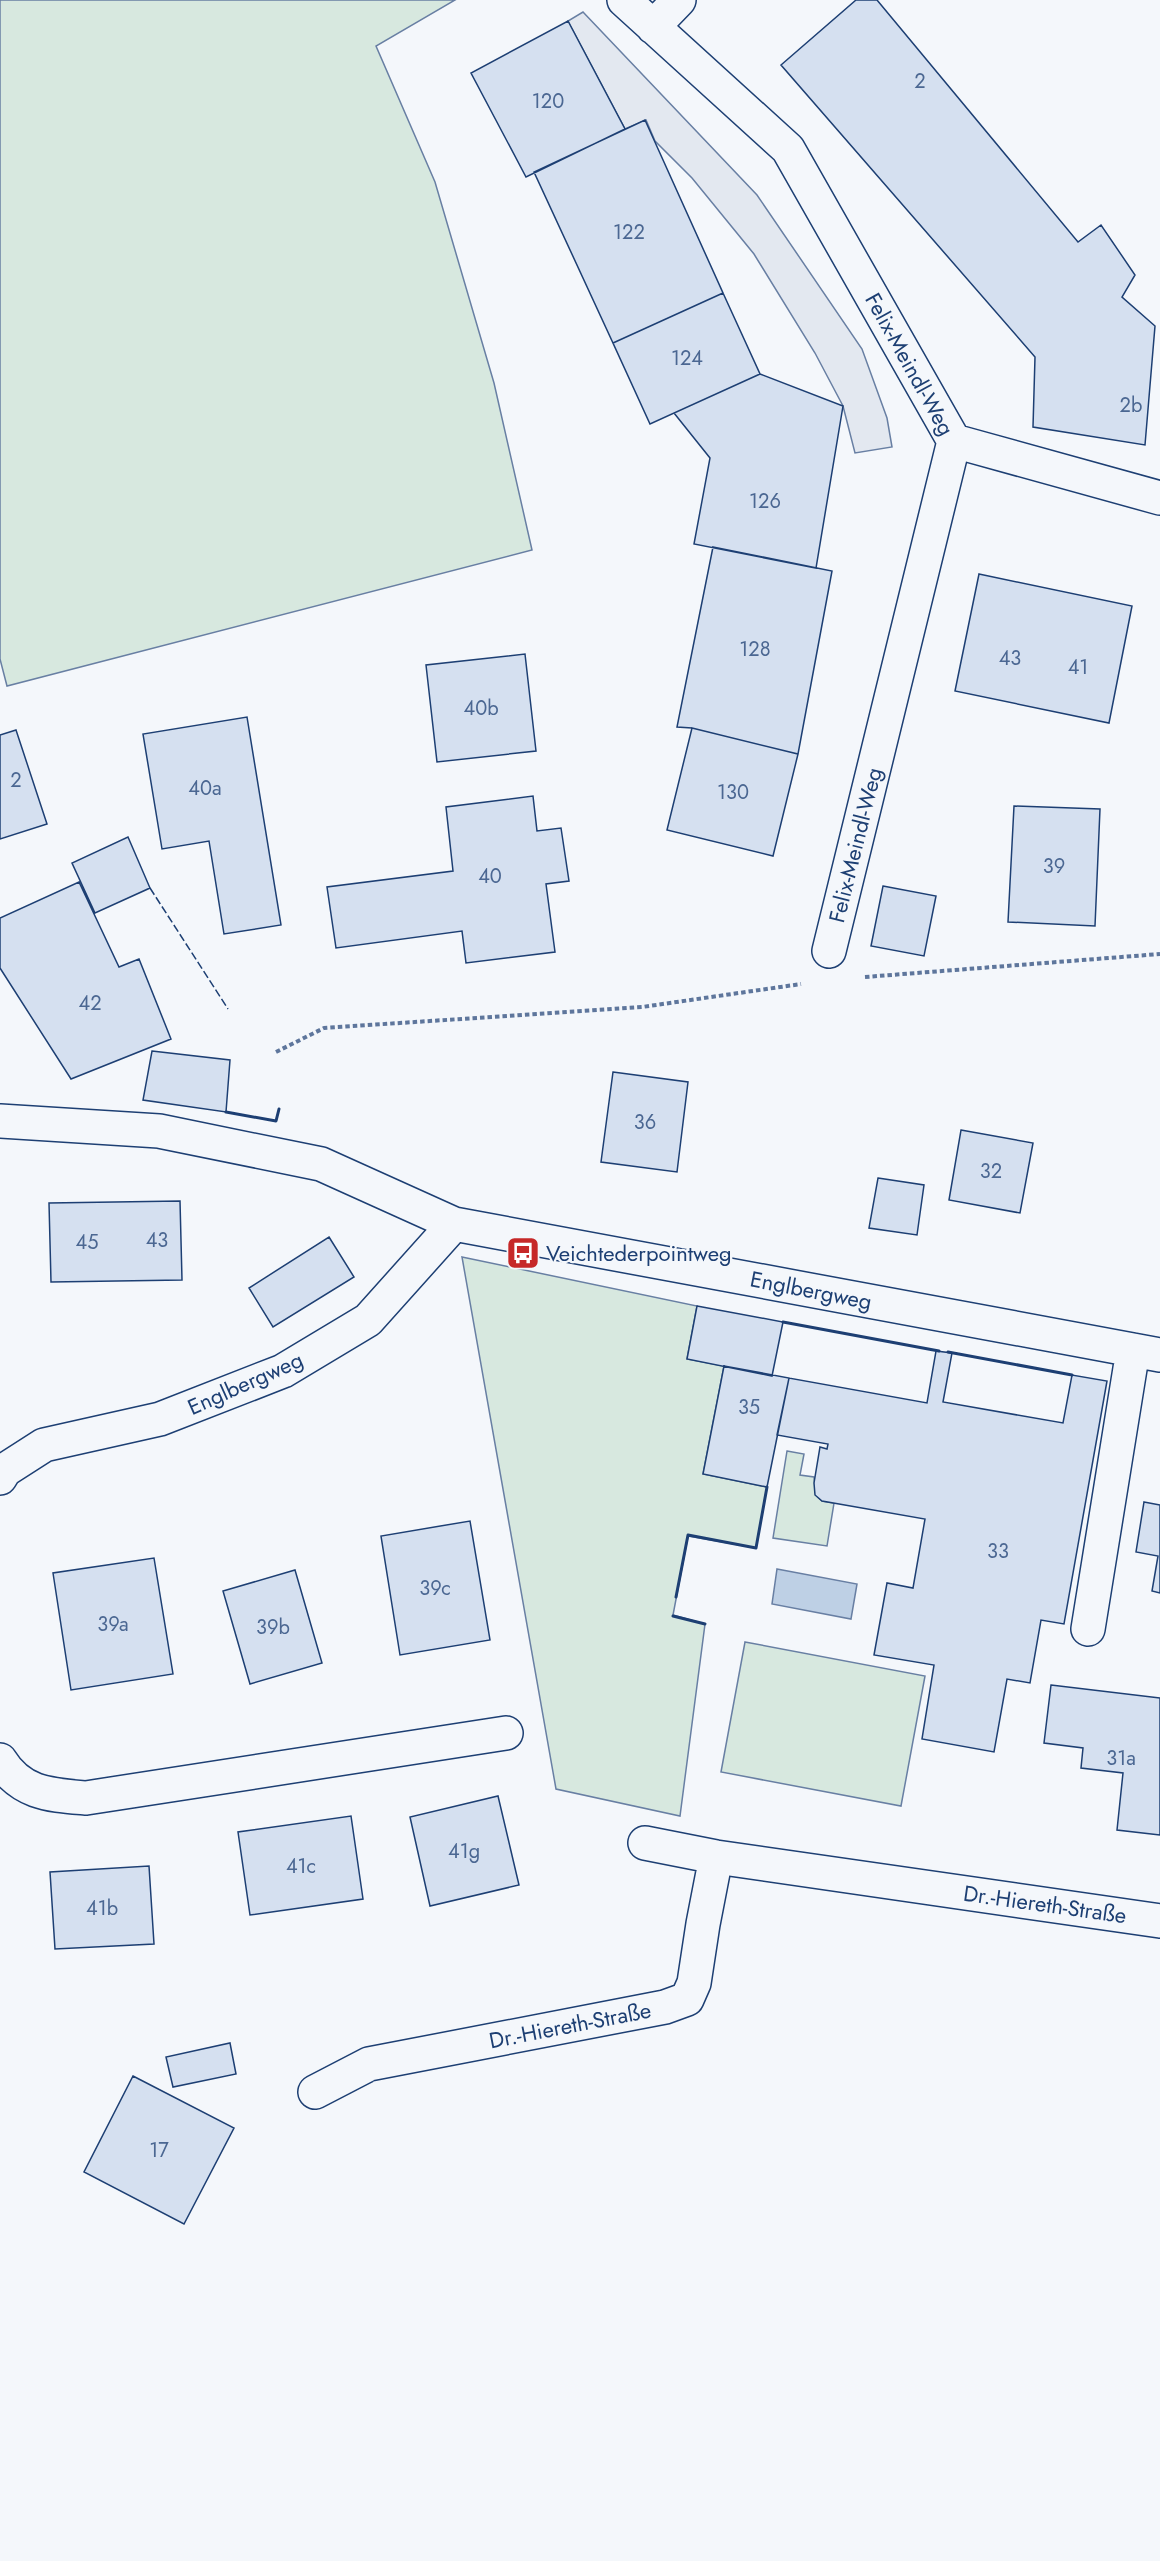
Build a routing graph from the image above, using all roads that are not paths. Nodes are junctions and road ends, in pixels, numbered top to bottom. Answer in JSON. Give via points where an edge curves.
{"nodes":[{"id":1,"x":624,"y":0,"type":"edge"},
{"id":2,"x":679,"y":0,"type":"edge"},
{"id":3,"x":653,"y":27,"type":"junction"},
{"id":4,"x":954,"y":441,"type":"junction"},
{"id":5,"x":1160,"y":498,"type":"edge"},
{"id":6,"x":829,"y":951,"type":"dead end"},
{"id":7,"x":0,"y":1121,"type":"edge"},
{"id":8,"x":454,"y":1224,"type":"junction"},
{"id":9,"x":1146,"y":1353,"type":"edge"},
{"id":10,"x":0,"y":1478,"type":"edge"},
{"id":11,"x":1088,"y":1629,"type":"dead end"},
{"id":12,"x":506,"y":1733,"type":"dead end"},
{"id":13,"x":0,"y":1760,"type":"edge"},
{"id":14,"x":645,"y":1843,"type":"dead end"},
{"id":15,"x":716,"y":1857,"type":"junction"},
{"id":16,"x":1160,"y":1921,"type":"edge"},
{"id":17,"x":315,"y":2092,"type":"dead end"}],
"edges":[{"from":1,"to":3,"type":"street","name":"Felix-Meindl-Weg"},
{"from":2,"to":3,"type":"street"},
{"from":3,"to":4,"type":"street","name":"Felix-Meindl-Weg","via":[[788,149]]},
{"from":4,"to":5,"type":"street"},
{"from":4,"to":6,"type":"street","name":"Felix-Meindl-Weg"},
{"from":7,"to":8,"type":"street","name":"Englbergweg","via":[[159,1131],[321,1164]]},
{"from":8,"to":9,"type":"street","name":"Englbergweg"},
{"from":8,"to":10,"type":"street","name":"Englbergweg","via":[[368,1320],[283,1371],[160,1419],[44,1445],[5,1470]]},
{"from":9,"to":11,"type":"street","name":"Englbergweg"},
{"from":12,"to":13,"type":"street","via":[[86,1798],[45,1795],[9,1776]]},
{"from":14,"to":15,"type":"street","name":"Dr.-Hiereth-Straße"},
{"from":15,"to":16,"type":"street","name":"Dr.-Hiereth-Straße"},
{"from":15,"to":17,"type":"street","name":"Dr.-Hiereth-Straße","via":[[694,1983],[687,1999],[665,2007],[369,2064]]}]}
